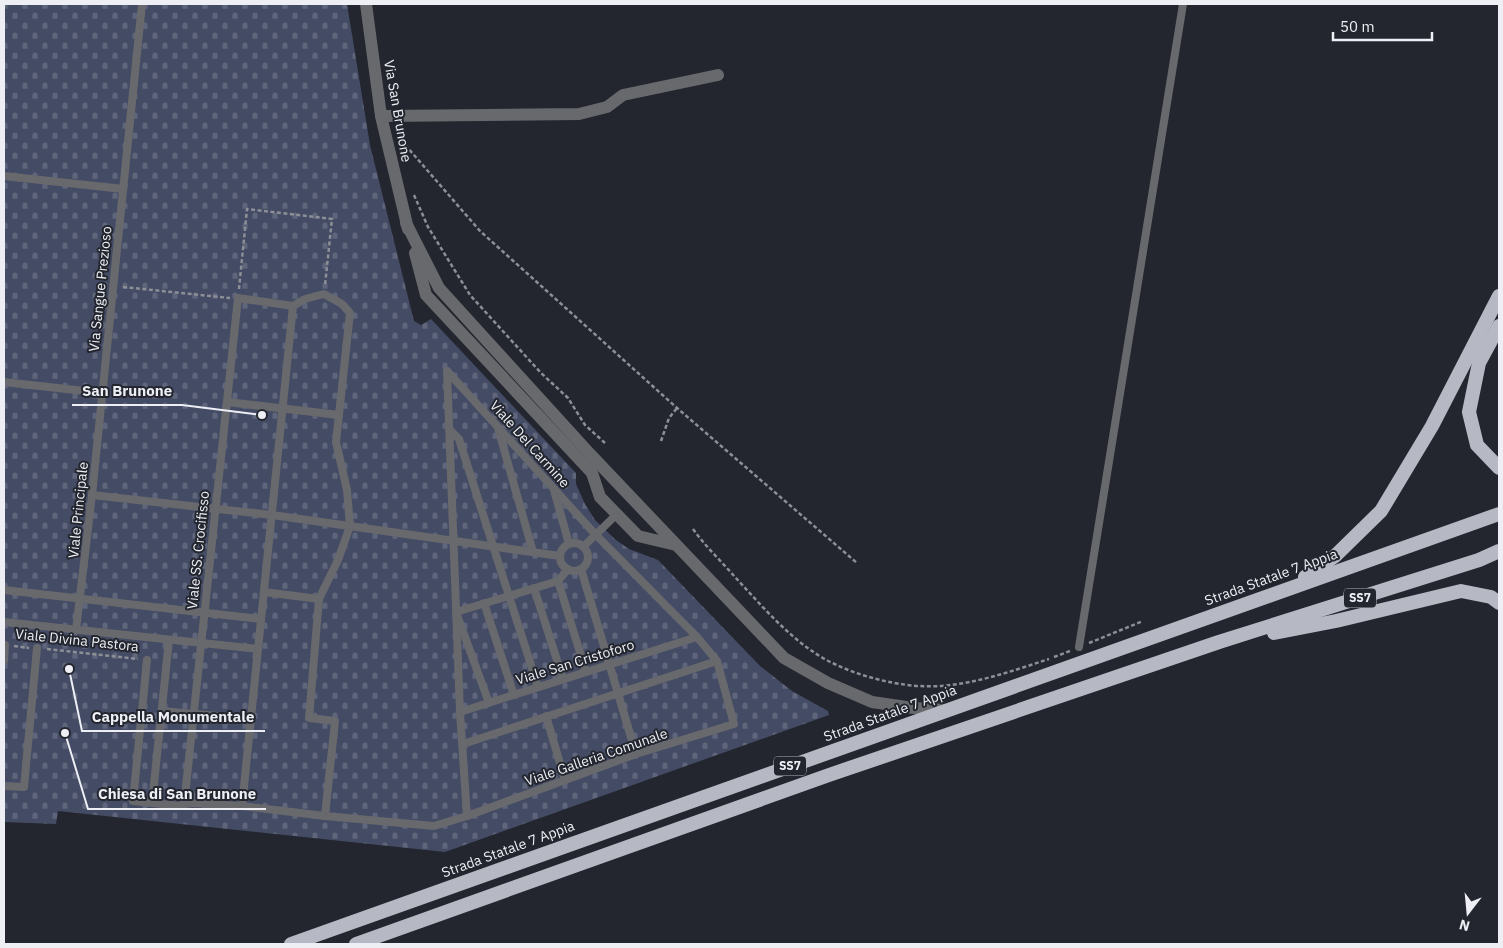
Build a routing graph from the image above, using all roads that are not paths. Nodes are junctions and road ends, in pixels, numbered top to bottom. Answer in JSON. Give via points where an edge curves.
{"nodes":[{"id":1,"x":142,"y":4,"type":"edge"},
{"id":2,"x":366,"y":4,"type":"edge"},
{"id":3,"x":1183,"y":4,"type":"edge"},
{"id":4,"x":718,"y":75,"type":"dead end"},
{"id":5,"x":381,"y":116,"type":"junction"},
{"id":6,"x":4,"y":176,"type":"edge"},
{"id":7,"x":123,"y":189,"type":"junction"},
{"id":8,"x":406,"y":223,"type":"junction"},
{"id":9,"x":1499,"y":296,"type":"edge"},
{"id":10,"x":293,"y":306,"type":"junction"},
{"id":11,"x":1499,"y":326,"type":"edge"},
{"id":12,"x":4,"y":382,"type":"edge"},
{"id":13,"x":102,"y":393,"type":"junction"},
{"id":14,"x":227,"y":402,"type":"junction"},
{"id":15,"x":283,"y":408,"type":"junction"},
{"id":16,"x":339,"y":415,"type":"junction"},
{"id":17,"x":497,"y":425,"type":"junction"},
{"id":18,"x":449,"y":429,"type":"junction"},
{"id":19,"x":1499,"y":468,"type":"edge"},
{"id":20,"x":553,"y":488,"type":"junction"},
{"id":21,"x":92,"y":495,"type":"junction"},
{"id":22,"x":216,"y":509,"type":"junction"},
{"id":23,"x":617,"y":514,"type":"junction"},
{"id":24,"x":1499,"y":514,"type":"edge"},
{"id":25,"x":272,"y":515,"type":"junction"},
{"id":26,"x":350,"y":526,"type":"junction"},
{"id":27,"x":595,"y":534,"type":"junction"},
{"id":28,"x":454,"y":541,"type":"junction"},
{"id":29,"x":569,"y":544,"type":"junction"},
{"id":30,"x":676,"y":545,"type":"junction"},
{"id":31,"x":493,"y":546,"type":"junction"},
{"id":32,"x":583,"y":547,"type":"junction"},
{"id":33,"x":1499,"y":551,"type":"edge"},
{"id":34,"x":533,"y":552,"type":"junction"},
{"id":35,"x":560,"y":556,"type":"junction"},
{"id":36,"x":568,"y":569,"type":"junction"},
{"id":37,"x":581,"y":569,"type":"junction"},
{"id":38,"x":558,"y":581,"type":"junction"},
{"id":39,"x":534,"y":588,"type":"junction"},
{"id":40,"x":1289,"y":588,"type":"junction"},
{"id":41,"x":4,"y":590,"type":"edge"},
{"id":42,"x":264,"y":592,"type":"junction"},
{"id":43,"x":509,"y":596,"type":"junction"},
{"id":44,"x":319,"y":598,"type":"junction"},
{"id":45,"x":80,"y":599,"type":"junction"},
{"id":46,"x":1499,"y":602,"type":"edge"},
{"id":47,"x":484,"y":603,"type":"junction"},
{"id":48,"x":456,"y":612,"type":"junction"},
{"id":49,"x":204,"y":613,"type":"junction"},
{"id":50,"x":261,"y":619,"type":"junction"},
{"id":51,"x":4,"y":622,"type":"edge"},
{"id":52,"x":76,"y":630,"type":"junction"},
{"id":53,"x":697,"y":637,"type":"junction"},
{"id":54,"x":169,"y":640,"type":"junction"},
{"id":55,"x":1219,"y":642,"type":"junction"},
{"id":56,"x":200,"y":643,"type":"junction"},
{"id":57,"x":6,"y":645,"type":"road end"},
{"id":58,"x":1079,"y":647,"type":"road end"},
{"id":59,"x":37,"y":648,"type":"road end"},
{"id":60,"x":258,"y":649,"type":"junction"},
{"id":61,"x":147,"y":660,"type":"road end"},
{"id":62,"x":4,"y":661,"type":"edge"},
{"id":63,"x":717,"y":661,"type":"junction"},
{"id":64,"x":610,"y":664,"type":"junction"},
{"id":65,"x":586,"y":672,"type":"junction"},
{"id":66,"x":563,"y":679,"type":"junction"},
{"id":67,"x":538,"y":687,"type":"junction"},
{"id":68,"x":619,"y":693,"type":"junction"},
{"id":69,"x":514,"y":695,"type":"junction"},
{"id":70,"x":489,"y":703,"type":"junction"},
{"id":71,"x":947,"y":710,"type":"junction"},
{"id":72,"x":162,"y":711,"type":"junction"},
{"id":73,"x":460,"y":712,"type":"junction"},
{"id":74,"x":194,"y":714,"type":"junction"},
{"id":75,"x":546,"y":716,"type":"junction"},
{"id":76,"x":251,"y":719,"type":"junction"},
{"id":77,"x":463,"y":744,"type":"junction"},
{"id":78,"x":636,"y":754,"type":"junction"},
{"id":79,"x":566,"y":780,"type":"junction"},
{"id":80,"x":4,"y":786,"type":"edge"},
{"id":81,"x":152,"y":803,"type":"junction"},
{"id":82,"x":184,"y":805,"type":"junction"},
{"id":83,"x":242,"y":806,"type":"junction"},
{"id":84,"x":325,"y":816,"type":"junction"},
{"id":85,"x":467,"y":816,"type":"junction"},
{"id":86,"x":291,"y":944,"type":"edge"},
{"id":87,"x":356,"y":944,"type":"edge"}],
"edges":[{"from":1,"to":7,"type":"lane","name":"Via Sangue Prezioso"},
{"from":2,"to":5,"type":"street","name":"Via San Brunone"},
{"from":3,"to":58,"type":"lane"},
{"from":4,"to":5,"type":"street","via":[[623,95],[607,107],[579,114]]},
{"from":5,"to":8,"type":"street","name":"Via San Brunone"},
{"from":6,"to":7,"type":"lane"},
{"from":7,"to":13,"type":"lane","name":"Via Sangue Prezioso"},
{"from":8,"to":23,"type":"street","via":[[426,295],[592,472],[600,497]]},
{"from":8,"to":30,"type":"street","via":[[439,288]]},
{"from":9,"to":40,"type":"highway","via":[[1432,426],[1381,511],[1336,556]]},
{"from":10,"to":14,"type":"lane","name":"Viale SS. Crocifisso","via":[[238,298]]},
{"from":10,"to":15,"type":"lane"},
{"from":10,"to":16,"type":"lane","via":[[324,294],[342,304],[350,314]]},
{"from":11,"to":19,"type":"highway","via":[[1479,363],[1469,412],[1478,445]]},
{"from":12,"to":13,"type":"lane"},
{"from":13,"to":21,"type":"lane","name":"Viale Principale"},
{"from":14,"to":15,"type":"lane"},
{"from":14,"to":22,"type":"lane","name":"Viale SS. Crocifisso"},
{"from":15,"to":16,"type":"lane"},
{"from":15,"to":25,"type":"lane"},
{"from":16,"to":26,"type":"lane","via":[[336,442],[347,490]]},
{"from":17,"to":18,"type":"lane","name":"Viale Del Carmine","via":[[447,371]]},
{"from":17,"to":20,"type":"lane","name":"Viale Del Carmine"},
{"from":17,"to":34,"type":"lane"},
{"from":18,"to":28,"type":"lane"},
{"from":18,"to":31,"type":"lane","via":[[459,439]]},
{"from":20,"to":27,"type":"lane","name":"Viale Del Carmine"},
{"from":20,"to":29,"type":"lane"},
{"from":21,"to":22,"type":"lane"},
{"from":21,"to":45,"type":"lane","name":"Viale Principale"},
{"from":22,"to":25,"type":"lane"},
{"from":22,"to":49,"type":"lane","name":"Viale SS. Crocifisso"},
{"from":23,"to":27,"type":"lane"},
{"from":23,"to":30,"type":"street","via":[[638,536]]},
{"from":24,"to":40,"type":"highway","name":"Strada Statale 7 Appia","number":"SS7"},
{"from":25,"to":26,"type":"lane"},
{"from":25,"to":42,"type":"lane"},
{"from":26,"to":28,"type":"lane"},
{"from":26,"to":44,"type":"lane"},
{"from":27,"to":32,"type":"lane"},
{"from":27,"to":53,"type":"lane","name":"Viale Del Carmine"},
{"from":28,"to":31,"type":"lane"},
{"from":28,"to":48,"type":"lane"},
{"from":29,"to":32,"type":"lane"},
{"from":29,"to":35,"type":"lane"},
{"from":30,"to":71,"type":"street","via":[[784,658],[828,683],[872,702]]},
{"from":31,"to":34,"type":"lane"},
{"from":31,"to":43,"type":"lane"},
{"from":32,"to":37,"type":"lane","via":[[588,558]]},
{"from":33,"to":55,"type":"highway","number":"SS7"},
{"from":34,"to":35,"type":"lane"},
{"from":35,"to":36,"type":"lane"},
{"from":36,"to":37,"type":"lane"},
{"from":36,"to":38,"type":"lane"},
{"from":37,"to":64,"type":"lane"},
{"from":38,"to":39,"type":"lane"},
{"from":38,"to":65,"type":"lane"},
{"from":39,"to":43,"type":"lane"},
{"from":39,"to":66,"type":"lane"},
{"from":40,"to":71,"type":"highway","name":"Strada Statale 7 Appia","number":"SS7"},
{"from":41,"to":45,"type":"lane"},
{"from":42,"to":44,"type":"lane"},
{"from":42,"to":50,"type":"lane"},
{"from":43,"to":47,"type":"lane"},
{"from":43,"to":67,"type":"lane"},
{"from":44,"to":84,"type":"lane","via":[[309,718],[335,721]]},
{"from":45,"to":49,"type":"lane"},
{"from":45,"to":52,"type":"lane","name":"Viale Principale"},
{"from":46,"to":55,"type":"highway","via":[[1491,597],[1461,591],[1336,621]]},
{"from":47,"to":48,"type":"lane"},
{"from":47,"to":69,"type":"lane"},
{"from":48,"to":70,"type":"lane"},
{"from":48,"to":73,"type":"lane"},
{"from":49,"to":50,"type":"lane"},
{"from":49,"to":56,"type":"lane","name":"Viale SS. Crocifisso"},
{"from":50,"to":60,"type":"lane"},
{"from":51,"to":52,"type":"lane","name":"Viale Divina Pastora"},
{"from":52,"to":54,"type":"lane","name":"Viale Divina Pastora"},
{"from":53,"to":63,"type":"lane","name":"Viale Del Carmine"},
{"from":53,"to":64,"type":"lane","name":"Viale San Cristoforo"},
{"from":54,"to":56,"type":"lane","name":"Viale Divina Pastora"},
{"from":54,"to":72,"type":"lane"},
{"from":55,"to":87,"type":"highway","number":"SS7","via":[[829,775]]},
{"from":56,"to":60,"type":"lane","name":"Viale Divina Pastora"},
{"from":56,"to":74,"type":"lane","name":"Viale SS. Crocifisso"},
{"from":57,"to":62,"type":"lane"},
{"from":59,"to":80,"type":"lane","via":[[24,787]]},
{"from":60,"to":76,"type":"lane"},
{"from":61,"to":81,"type":"lane","name":"Viale Galleria Comunale","via":[[133,801]]},
{"from":63,"to":68,"type":"lane"},
{"from":63,"to":78,"type":"lane","name":"Viale Galleria Comunale","via":[[734,724]]},
{"from":64,"to":65,"type":"lane","name":"Viale San Cristoforo"},
{"from":64,"to":68,"type":"lane"},
{"from":65,"to":66,"type":"lane","name":"Viale San Cristoforo"},
{"from":66,"to":67,"type":"lane","name":"Viale San Cristoforo"},
{"from":67,"to":69,"type":"lane","name":"Viale San Cristoforo"},
{"from":68,"to":75,"type":"lane"},
{"from":68,"to":78,"type":"lane"},
{"from":69,"to":70,"type":"lane","name":"Viale San Cristoforo"},
{"from":70,"to":73,"type":"lane","name":"Viale San Cristoforo"},
{"from":71,"to":86,"type":"highway","name":"Strada Statale 7 Appia","number":"SS7"},
{"from":72,"to":74,"type":"lane"},
{"from":72,"to":81,"type":"lane"},
{"from":73,"to":77,"type":"lane"},
{"from":74,"to":76,"type":"lane"},
{"from":74,"to":82,"type":"lane","name":"Viale SS. Crocifisso"},
{"from":75,"to":77,"type":"lane"},
{"from":75,"to":79,"type":"lane"},
{"from":76,"to":83,"type":"lane"},
{"from":77,"to":85,"type":"lane"},
{"from":78,"to":79,"type":"lane","name":"Viale Galleria Comunale"},
{"from":79,"to":85,"type":"lane","name":"Viale Galleria Comunale"},
{"from":81,"to":82,"type":"lane","name":"Viale Galleria Comunale"},
{"from":82,"to":83,"type":"lane","name":"Viale Galleria Comunale"},
{"from":83,"to":84,"type":"lane","name":"Viale Galleria Comunale"},
{"from":84,"to":85,"type":"lane","name":"Viale Galleria Comunale","via":[[434,826]]}]}
